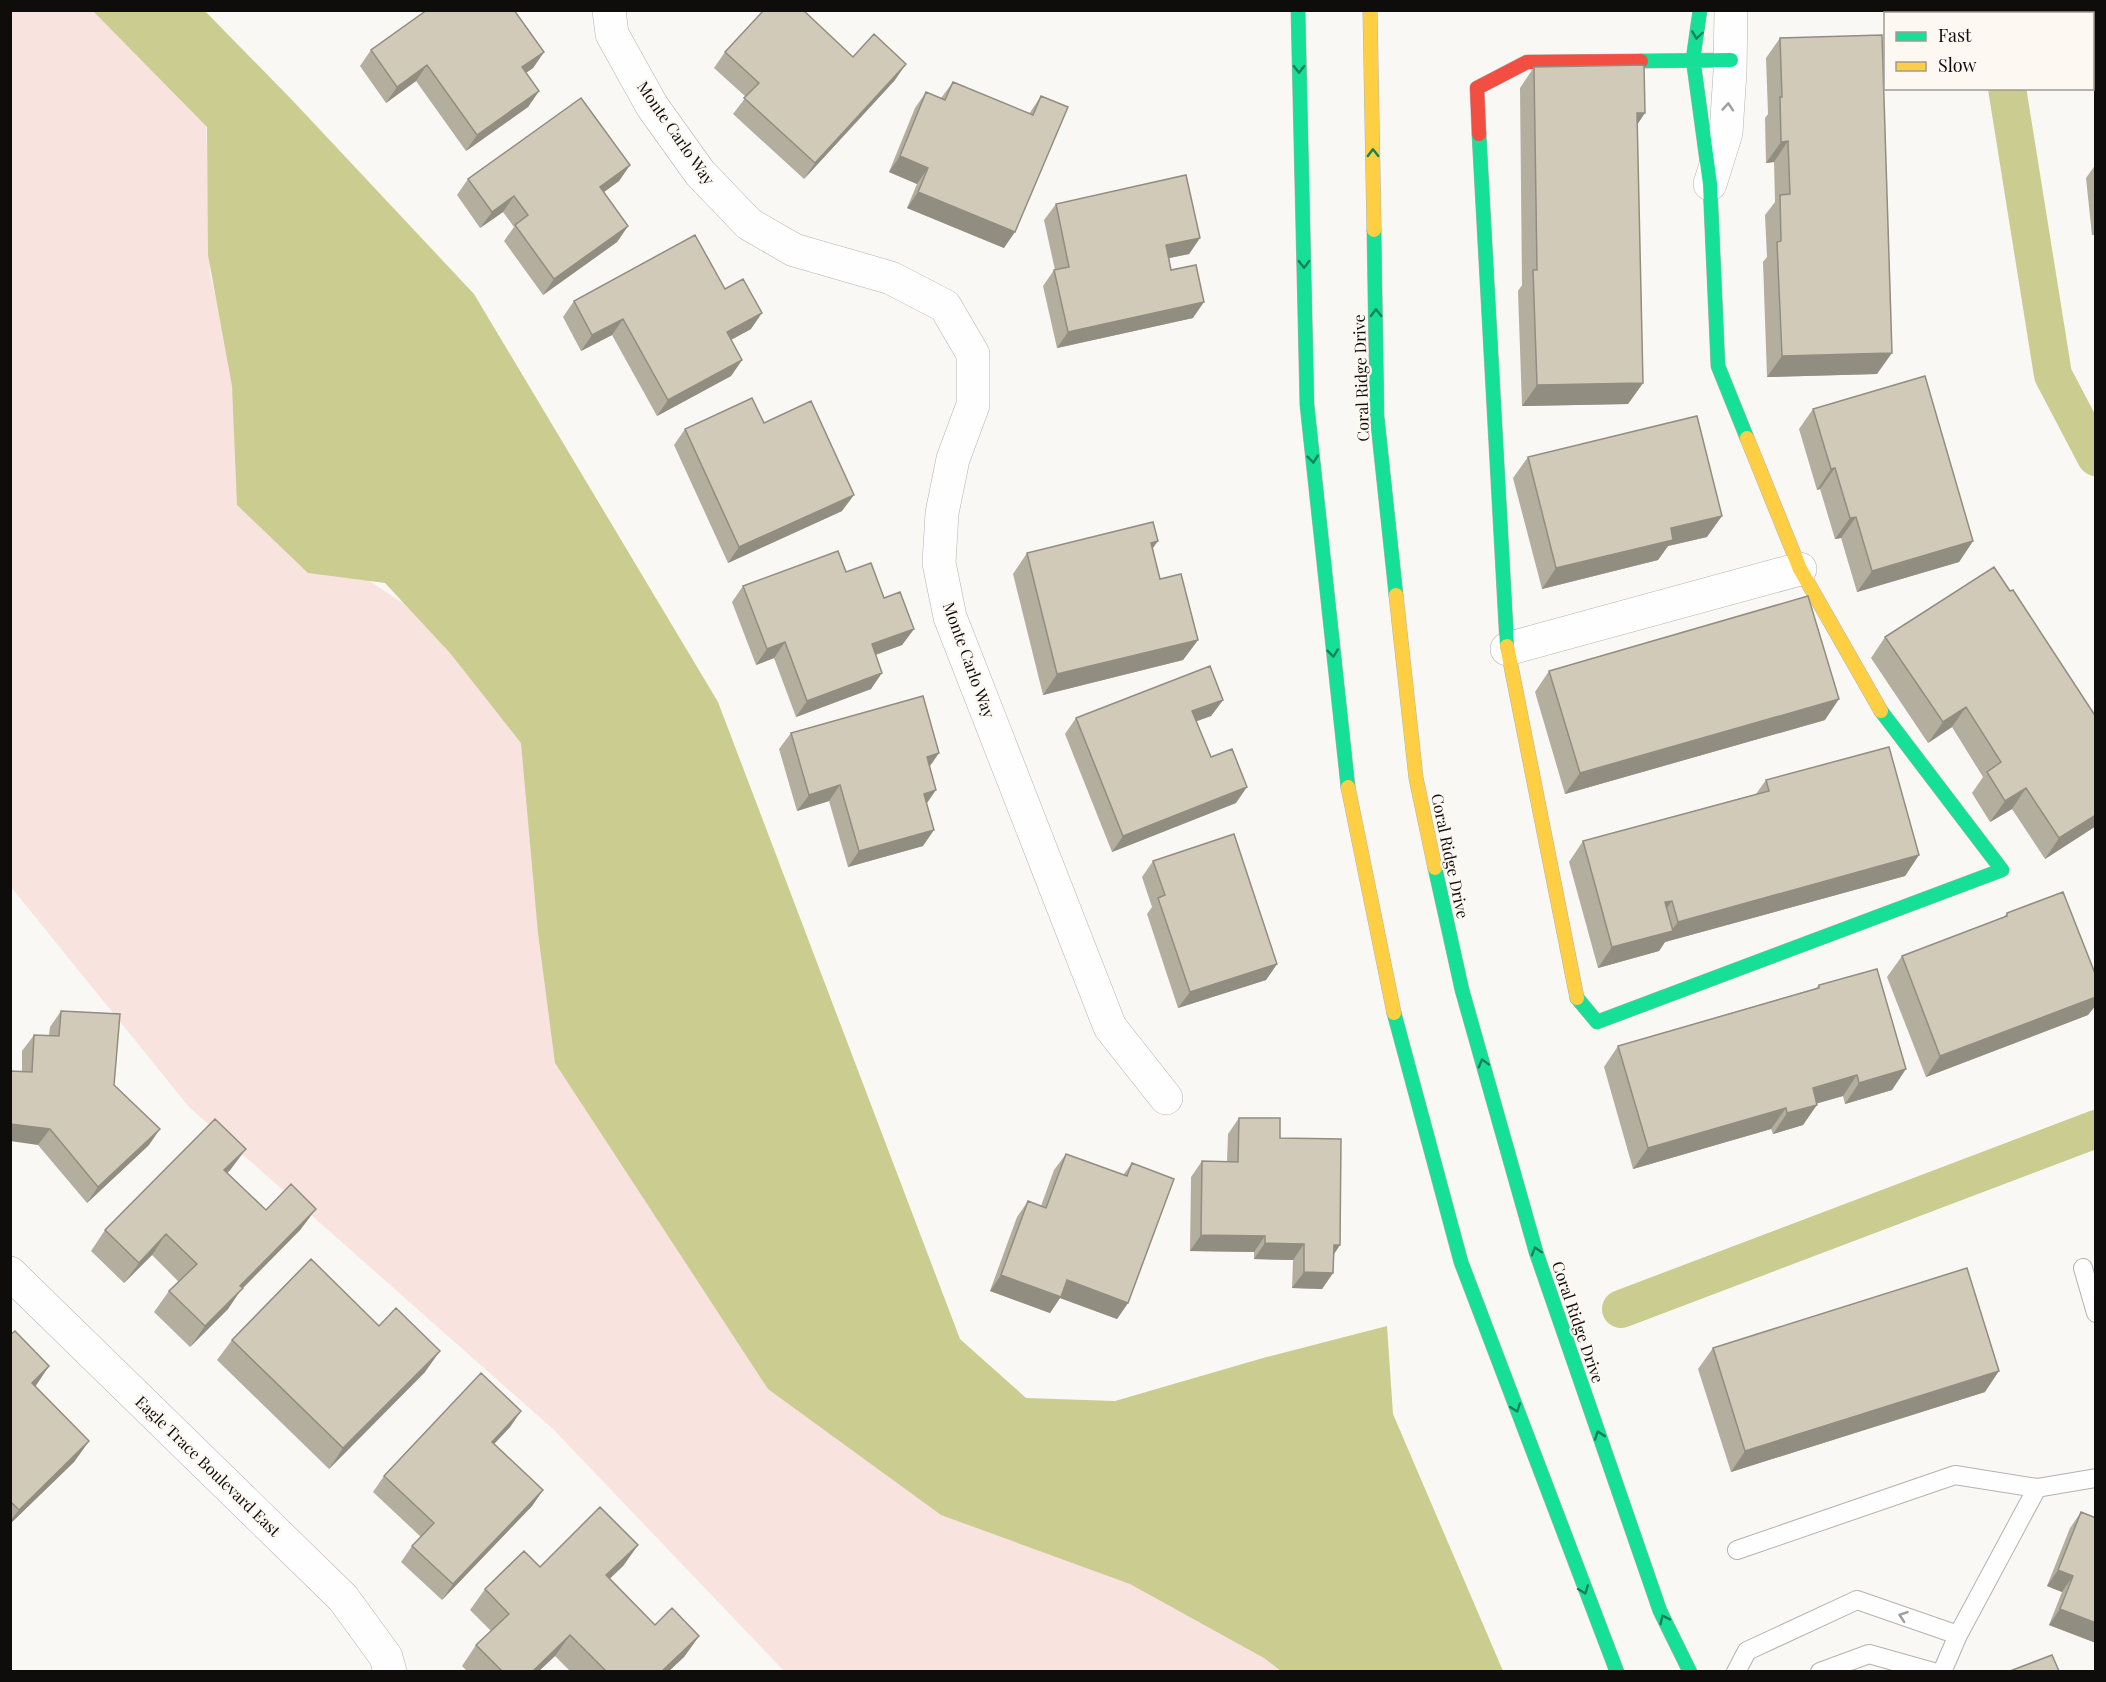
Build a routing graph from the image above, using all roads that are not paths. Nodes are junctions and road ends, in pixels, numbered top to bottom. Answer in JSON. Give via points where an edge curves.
{"nodes":[{"id":1,"x":609,"y":10,"type":"edge"},
{"id":2,"x":1298,"y":10,"type":"edge"},
{"id":3,"x":1370,"y":10,"type":"edge"},
{"id":4,"x":1700,"y":10,"type":"edge"},
{"id":5,"x":1731,"y":10,"type":"edge"},
{"id":6,"x":1693,"y":59,"type":"junction"},
{"id":7,"x":1731,"y":60,"type":"junction"},
{"id":8,"x":1710,"y":184,"type":"junction"},
{"id":9,"x":1800,"y":569,"type":"junction"},
{"id":10,"x":1507,"y":649,"type":"junction"},
{"id":11,"x":1166,"y":1098,"type":"dead end"},
{"id":12,"x":2083,"y":1268,"type":"dead end"},
{"id":13,"x":10,"y":1273,"type":"edge"},
{"id":14,"x":2096,"y":1313,"type":"edge"},
{"id":15,"x":2096,"y":1478,"type":"edge"},
{"id":16,"x":2037,"y":1488,"type":"junction"},
{"id":17,"x":1737,"y":1550,"type":"dead end"},
{"id":18,"x":1958,"y":1635,"type":"junction"},
{"id":19,"x":390,"y":1671,"type":"edge"},
{"id":20,"x":1617,"y":1671,"type":"edge"},
{"id":21,"x":1690,"y":1671,"type":"edge"},
{"id":22,"x":1736,"y":1671,"type":"edge"},
{"id":23,"x":1820,"y":1671,"type":"edge"},
{"id":24,"x":1933,"y":1671,"type":"edge"},
{"id":25,"x":1942,"y":1671,"type":"edge"}],
"edges":[{"from":1,"to":11,"type":"street","name":"Monte Carlo Way","via":[[612,34],[652,105],[700,173],[749,224],[794,250],[891,278],[945,306],[973,354],[973,405],[953,459],[942,513],[939,563],[950,618],[1110,1027]]},
{"from":2,"to":20,"type":"main road","one_way":true,"via":[[1307,405],[1347,784],[1393,1010],[1461,1262]]},
{"from":21,"to":3,"type":"main road","name":"Coral Ridge Drive","one_way":true,"via":[[1660,1611],[1536,1252],[1462,990],[1416,778],[1377,416]]},
{"from":4,"to":6,"type":"main road","one_way":true},
{"from":5,"to":7,"type":"street"},
{"from":6,"to":7,"type":"main road"},
{"from":6,"to":8,"type":"main road"},
{"from":6,"to":10,"type":"main road","via":[[1527,62],[1478,88]]},
{"from":8,"to":7,"type":"street","one_way":true,"via":[[1726,133]]},
{"from":8,"to":9,"type":"main road","via":[[1718,366]]},
{"from":9,"to":10,"type":"street"},
{"from":9,"to":10,"type":"main road","via":[[1874,702],[2002,870],[1597,1022],[1576,1000]]},
{"from":12,"to":14,"type":"lane"},
{"from":13,"to":19,"type":"street","name":"Eagle Trace Boulevard East","via":[[343,1598],[386,1657]]},
{"from":15,"to":16,"type":"lane"},
{"from":16,"to":17,"type":"lane","via":[[1955,1474]]},
{"from":16,"to":18,"type":"lane"},
{"from":18,"to":22,"type":"lane","one_way":true,"via":[[1857,1600],[1747,1652]]},
{"from":18,"to":25,"type":"lane"},
{"from":23,"to":24,"type":"lane","via":[[1869,1654]]}]}
